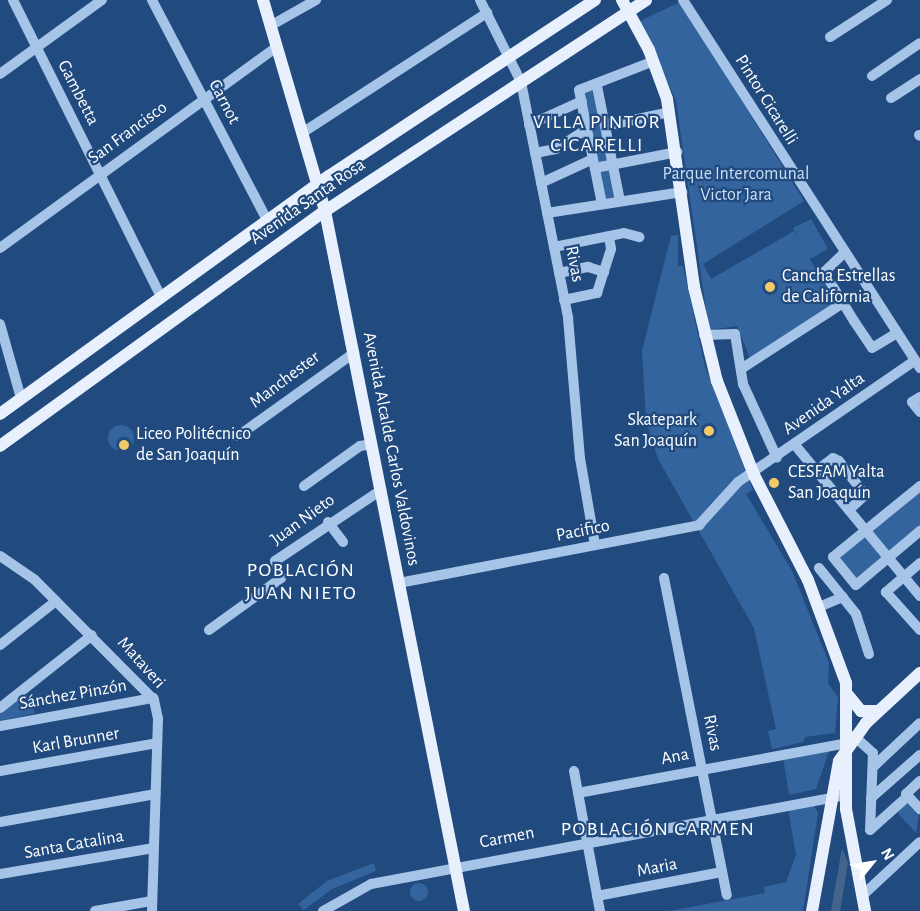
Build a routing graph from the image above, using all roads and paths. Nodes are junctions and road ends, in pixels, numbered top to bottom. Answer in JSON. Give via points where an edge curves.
{"nodes":[{"id":1,"x":13,"y":0,"type":"edge"},
{"id":2,"x":102,"y":0,"type":"edge"},
{"id":3,"x":152,"y":0,"type":"edge"},
{"id":4,"x":263,"y":0,"type":"edge"},
{"id":5,"x":316,"y":0,"type":"edge"},
{"id":6,"x":480,"y":0,"type":"edge"},
{"id":7,"x":595,"y":0,"type":"edge"},
{"id":8,"x":622,"y":0,"type":"edge"},
{"id":9,"x":646,"y":0,"type":"edge"},
{"id":10,"x":683,"y":0,"type":"edge"},
{"id":11,"x":887,"y":0,"type":"edge"},
{"id":12,"x":628,"y":12,"type":"junction"},
{"id":13,"x":487,"y":13,"type":"junction"},
{"id":14,"x":270,"y":26,"type":"junction"},
{"id":15,"x":830,"y":37,"type":"dead end"},
{"id":16,"x":920,"y":43,"type":"edge"},
{"id":17,"x":277,"y":47,"type":"junction"},
{"id":18,"x":36,"y":48,"type":"junction"},
{"id":19,"x":513,"y":57,"type":"junction"},
{"id":20,"x":654,"y":61,"type":"junction"},
{"id":21,"x":0,"y":74,"type":"edge"},
{"id":22,"x":872,"y":76,"type":"dead end"},
{"id":23,"x":920,"y":79,"type":"edge"},
{"id":24,"x":521,"y":82,"type":"junction"},
{"id":25,"x":597,"y":86,"type":"junction"},
{"id":26,"x":891,"y":98,"type":"dead end"},
{"id":27,"x":204,"y":99,"type":"junction"},
{"id":28,"x":582,"y":101,"type":"junction"},
{"id":29,"x":670,"y":112,"type":"junction"},
{"id":30,"x":529,"y":124,"type":"junction"},
{"id":31,"x":605,"y":126,"type":"junction"},
{"id":32,"x":587,"y":129,"type":"junction"},
{"id":33,"x":302,"y":133,"type":"junction"},
{"id":34,"x":677,"y":152,"type":"junction"},
{"id":35,"x":535,"y":153,"type":"junction"},
{"id":36,"x":594,"y":163,"type":"junction"},
{"id":37,"x":612,"y":164,"type":"junction"},
{"id":38,"x":100,"y":174,"type":"junction"},
{"id":39,"x":541,"y":183,"type":"junction"},
{"id":40,"x":318,"y":184,"type":"junction"},
{"id":41,"x":682,"y":192,"type":"junction"},
{"id":42,"x":620,"y":201,"type":"junction"},
{"id":43,"x":602,"y":204,"type":"junction"},
{"id":44,"x":325,"y":211,"type":"junction"},
{"id":45,"x":547,"y":213,"type":"junction"},
{"id":46,"x":267,"y":220,"type":"junction"},
{"id":47,"x":609,"y":236,"type":"junction"},
{"id":48,"x":639,"y":237,"type":"dead end"},
{"id":49,"x":554,"y":247,"type":"junction"},
{"id":50,"x":0,"y":248,"type":"edge"},
{"id":51,"x":844,"y":253,"type":"junction"},
{"id":52,"x":604,"y":272,"type":"junction"},
{"id":53,"x":559,"y":273,"type":"junction"},
{"id":54,"x":161,"y":297,"type":"junction"},
{"id":55,"x":564,"y":300,"type":"junction"},
{"id":56,"x":843,"y":303,"type":"junction"},
{"id":57,"x":0,"y":324,"type":"edge"},
{"id":58,"x":895,"y":334,"type":"junction"},
{"id":59,"x":704,"y":335,"type":"junction"},
{"id":60,"x":354,"y":353,"type":"junction"},
{"id":61,"x":917,"y":365,"type":"edge"},
{"id":62,"x":741,"y":369,"type":"junction"},
{"id":63,"x":920,"y":397,"type":"edge"},
{"id":64,"x":21,"y":398,"type":"junction"},
{"id":65,"x":920,"y":412,"type":"edge"},
{"id":66,"x":0,"y":414,"type":"edge"},
{"id":67,"x":238,"y":436,"type":"dead end"},
{"id":68,"x":372,"y":444,"type":"junction"},
{"id":69,"x":795,"y":445,"type":"junction"},
{"id":70,"x":0,"y":446,"type":"edge"},
{"id":71,"x":777,"y":458,"type":"junction"},
{"id":72,"x":816,"y":471,"type":"junction"},
{"id":73,"x":754,"y":475,"type":"junction"},
{"id":74,"x":304,"y":486,"type":"dead end"},
{"id":75,"x":920,"y":486,"type":"edge"},
{"id":76,"x":381,"y":490,"type":"junction"},
{"id":77,"x":849,"y":510,"type":"junction"},
{"id":78,"x":328,"y":522,"type":"junction"},
{"id":79,"x":866,"y":531,"type":"junction"},
{"id":80,"x":920,"y":531,"type":"edge"},
{"id":81,"x":344,"y":542,"type":"dead end"},
{"id":82,"x":595,"y":545,"type":"junction"},
{"id":83,"x":0,"y":555,"type":"edge"},
{"id":84,"x":888,"y":558,"type":"junction"},
{"id":85,"x":920,"y":563,"type":"edge"},
{"id":86,"x":819,"y":568,"type":"dead end"},
{"id":87,"x":904,"y":577,"type":"junction"},
{"id":88,"x":664,"y":578,"type":"dead end"},
{"id":89,"x":399,"y":583,"type":"junction"},
{"id":90,"x":920,"y":596,"type":"edge"},
{"id":91,"x":843,"y":597,"type":"junction"},
{"id":92,"x":56,"y":601,"type":"junction"},
{"id":93,"x":819,"y":607,"type":"junction"},
{"id":94,"x":209,"y":630,"type":"dead end"},
{"id":95,"x":920,"y":630,"type":"edge"},
{"id":96,"x":92,"y":635,"type":"junction"},
{"id":97,"x":0,"y":645,"type":"edge"},
{"id":98,"x":869,"y":654,"type":"dead end"},
{"id":99,"x":920,"y":674,"type":"edge"},
{"id":100,"x":848,"y":695,"type":"junction"},
{"id":101,"x":153,"y":698,"type":"junction"},
{"id":102,"x":0,"y":708,"type":"edge"},
{"id":103,"x":877,"y":711,"type":"junction"},
{"id":104,"x":920,"y":723,"type":"edge"},
{"id":105,"x":0,"y":726,"type":"edge"},
{"id":106,"x":851,"y":740,"type":"junction"},
{"id":107,"x":157,"y":743,"type":"junction"},
{"id":108,"x":920,"y":755,"type":"edge"},
{"id":109,"x":873,"y":767,"type":"junction"},
{"id":110,"x":703,"y":769,"type":"junction"},
{"id":111,"x":0,"y":771,"type":"edge"},
{"id":112,"x":574,"y":771,"type":"dead end"},
{"id":113,"x":920,"y":782,"type":"edge"},
{"id":114,"x":578,"y":793,"type":"junction"},
{"id":115,"x":155,"y":794,"type":"junction"},
{"id":116,"x":907,"y":795,"type":"junction"},
{"id":117,"x":829,"y":796,"type":"junction"},
{"id":118,"x":846,"y":797,"type":"junction"},
{"id":119,"x":871,"y":798,"type":"junction"},
{"id":120,"x":920,"y":810,"type":"edge"},
{"id":121,"x":712,"y":817,"type":"junction"},
{"id":122,"x":0,"y":822,"type":"edge"},
{"id":123,"x":587,"y":842,"type":"junction"},
{"id":124,"x":920,"y":842,"type":"edge"},
{"id":125,"x":154,"y":848,"type":"junction"},
{"id":126,"x":456,"y":867,"type":"junction"},
{"id":127,"x":722,"y":872,"type":"junction"},
{"id":128,"x":0,"y":874,"type":"edge"},
{"id":129,"x":864,"y":894,"type":"junction"},
{"id":130,"x":727,"y":895,"type":"dead end"},
{"id":131,"x":597,"y":896,"type":"junction"},
{"id":132,"x":152,"y":906,"type":"edge"},
{"id":133,"x":94,"y":911,"type":"edge"},
{"id":134,"x":323,"y":911,"type":"edge"},
{"id":135,"x":464,"y":911,"type":"edge"},
{"id":136,"x":600,"y":911,"type":"edge"},
{"id":137,"x":812,"y":911,"type":"edge"},
{"id":138,"x":865,"y":911,"type":"edge"}],
"edges":[{"from":1,"to":18,"type":"street","name":"Gambetta"},
{"from":2,"to":18,"type":"street"},
{"from":3,"to":27,"type":"street","name":"Carnot"},
{"from":4,"to":14,"type":"main road","name":"Avenida Alcalde Carlos Valdovinos"},
{"from":5,"to":14,"type":"street"},
{"from":6,"to":13,"type":"street","name":"Rivas"},
{"from":7,"to":19,"type":"main road","name":"Avenida Santa Rosa"},
{"from":8,"to":12,"type":"main road"},
{"from":9,"to":12,"type":"main road","name":"Avenida Santa Rosa"},
{"from":10,"to":51,"type":"street","name":"Pintor Cicarelli"},
{"from":11,"to":15,"type":"street"},
{"from":12,"to":20,"type":"main road"},
{"from":12,"to":24,"type":"main road","name":"Avenida Santa Rosa"},
{"from":13,"to":19,"type":"street","name":"Rivas"},
{"from":13,"to":33,"type":"street"},
{"from":14,"to":17,"type":"main road","name":"Avenida Alcalde Carlos Valdovinos"},
{"from":16,"to":22,"type":"street"},
{"from":17,"to":27,"type":"street","name":"San Francisco"},
{"from":17,"to":33,"type":"main road","name":"Avenida Alcalde Carlos Valdovinos"},
{"from":18,"to":21,"type":"street"},
{"from":18,"to":38,"type":"street","name":"Gambetta"},
{"from":19,"to":24,"type":"street","name":"Rivas"},
{"from":19,"to":40,"type":"main road","name":"Avenida Santa Rosa"},
{"from":20,"to":25,"type":"street"},
{"from":20,"to":29,"type":"main road"},
{"from":23,"to":26,"type":"street"},
{"from":24,"to":30,"type":"street","name":"Rivas"},
{"from":24,"to":44,"type":"main road","name":"Avenida Santa Rosa"},
{"from":25,"to":28,"type":"street","via":[[579,90]]},
{"from":25,"to":31,"type":"street"},
{"from":27,"to":38,"type":"street","name":"San Francisco"},
{"from":27,"to":46,"type":"street","name":"Carnot"},
{"from":28,"to":30,"type":"street"},
{"from":28,"to":32,"type":"street"},
{"from":29,"to":31,"type":"street"},
{"from":29,"to":34,"type":"main road"},
{"from":30,"to":35,"type":"street","name":"Rivas"},
{"from":31,"to":37,"type":"street"},
{"from":32,"to":35,"type":"street","via":[[556,149]]},
{"from":32,"to":36,"type":"street"},
{"from":33,"to":40,"type":"main road","name":"Avenida Alcalde Carlos Valdovinos"},
{"from":34,"to":37,"type":"street"},
{"from":34,"to":41,"type":"main road"},
{"from":35,"to":39,"type":"street","name":"Rivas"},
{"from":36,"to":37,"type":"street"},
{"from":36,"to":39,"type":"street"},
{"from":36,"to":43,"type":"street"},
{"from":37,"to":42,"type":"street"},
{"from":38,"to":50,"type":"street","name":"San Francisco"},
{"from":38,"to":54,"type":"street","name":"Gambetta"},
{"from":39,"to":45,"type":"street","name":"Rivas"},
{"from":40,"to":44,"type":"main road","name":"Avenida Alcalde Carlos Valdovinos"},
{"from":40,"to":46,"type":"main road","name":"Avenida Santa Rosa"},
{"from":41,"to":42,"type":"street"},
{"from":41,"to":59,"type":"main road"},
{"from":42,"to":43,"type":"street"},
{"from":43,"to":45,"type":"street"},
{"from":44,"to":60,"type":"main road","name":"Avenida Alcalde Carlos Valdovinos"},
{"from":44,"to":70,"type":"main road","name":"Avenida Santa Rosa"},
{"from":45,"to":49,"type":"street","name":"Rivas"},
{"from":46,"to":54,"type":"main road","name":"Avenida Santa Rosa"},
{"from":47,"to":48,"type":"street"},
{"from":47,"to":49,"type":"street"},
{"from":47,"to":52,"type":"street"},
{"from":49,"to":53,"type":"street","name":"Rivas"},
{"from":51,"to":56,"type":"street","via":[[824,272]]},
{"from":51,"to":58,"type":"street","name":"Pintor Cicarelli"},
{"from":52,"to":53,"type":"street","via":[[588,267]]},
{"from":52,"to":55,"type":"street","via":[[597,293]]},
{"from":53,"to":55,"type":"street","name":"Rivas"},
{"from":54,"to":64,"type":"main road","name":"Avenida Santa Rosa"},
{"from":55,"to":82,"type":"street","name":"Rivas","via":[[580,458]]},
{"from":56,"to":58,"type":"street","via":[[872,348]]},
{"from":56,"to":62,"type":"street"},
{"from":57,"to":64,"type":"street"},
{"from":58,"to":61,"type":"street","name":"Pintor Cicarelli"},
{"from":59,"to":62,"type":"street","via":[[735,334]]},
{"from":59,"to":73,"type":"main road"},
{"from":60,"to":67,"type":"street","name":"Manchester"},
{"from":60,"to":68,"type":"main road","name":"Avenida Alcalde Carlos Valdovinos"},
{"from":61,"to":69,"type":"street","name":"Avenida Yalta"},
{"from":62,"to":71,"type":"street","via":[[748,398]]},
{"from":63,"to":65,"type":"street","via":[[912,402]]},
{"from":64,"to":66,"type":"main road","name":"Avenida Santa Rosa"},
{"from":68,"to":74,"type":"street","via":[[360,446]]},
{"from":68,"to":76,"type":"main road","name":"Avenida Alcalde Carlos Valdovinos"},
{"from":69,"to":71,"type":"street","name":"Avenida Yalta"},
{"from":69,"to":72,"type":"street"},
{"from":71,"to":73,"type":"street","name":"Avenida Yalta"},
{"from":72,"to":77,"type":"street"},
{"from":72,"to":77,"type":"street","via":[[833,458],[839,461],[865,495]]},
{"from":73,"to":82,"type":"street","name":"Pacifico","via":[[733,487],[713,516],[699,525]]},
{"from":73,"to":93,"type":"main road"},
{"from":75,"to":79,"type":"street"},
{"from":76,"to":78,"type":"street","name":"Juan Nieto"},
{"from":76,"to":89,"type":"main road","name":"Avenida Alcalde Carlos Valdovinos"},
{"from":77,"to":79,"type":"street"},
{"from":78,"to":81,"type":"street"},
{"from":78,"to":94,"type":"street","name":"Juan Nieto","via":[[275,561],[281,578]]},
{"from":79,"to":84,"type":"street"},
{"from":79,"to":84,"type":"street","via":[[833,557],[856,585]]},
{"from":80,"to":84,"type":"street"},
{"from":82,"to":89,"type":"street","name":"Pacifico"},
{"from":83,"to":92,"type":"street","name":"Mataveri"},
{"from":84,"to":87,"type":"street"},
{"from":85,"to":87,"type":"street"},
{"from":86,"to":91,"type":"street"},
{"from":87,"to":90,"type":"street"},
{"from":87,"to":95,"type":"street","via":[[886,592]]},
{"from":88,"to":110,"type":"street","name":"Rivas"},
{"from":89,"to":126,"type":"main road","name":"Avenida Alcalde Carlos Valdovinos"},
{"from":91,"to":93,"type":"street"},
{"from":91,"to":98,"type":"street","via":[[856,614]]},
{"from":92,"to":96,"type":"street","name":"Mataveri"},
{"from":92,"to":97,"type":"street"},
{"from":93,"to":100,"type":"main road"},
{"from":96,"to":101,"type":"street","name":"Mataveri"},
{"from":96,"to":102,"type":"street"},
{"from":99,"to":103,"type":"main road"},
{"from":100,"to":103,"type":"main road","via":[[861,711]]},
{"from":100,"to":106,"type":"main road"},
{"from":101,"to":105,"type":"street","name":"Sánchez Pinzón"},
{"from":101,"to":107,"type":"street","name":"Mataveri"},
{"from":103,"to":106,"type":"main road"},
{"from":104,"to":109,"type":"street"},
{"from":106,"to":109,"type":"street","via":[[870,748]]},
{"from":106,"to":110,"type":"street","name":"Ana"},
{"from":106,"to":117,"type":"main road"},
{"from":106,"to":118,"type":"main road"},
{"from":107,"to":111,"type":"street","name":"Karl Brunner"},
{"from":107,"to":115,"type":"street","name":"Mataveri"},
{"from":108,"to":119,"type":"street"},
{"from":109,"to":119,"type":"street"},
{"from":110,"to":114,"type":"street","name":"Ana"},
{"from":110,"to":121,"type":"street","name":"Rivas"},
{"from":112,"to":114,"type":"street"},
{"from":113,"to":116,"type":"street"},
{"from":114,"to":123,"type":"street"},
{"from":115,"to":122,"type":"street"},
{"from":115,"to":125,"type":"street","name":"Mataveri"},
{"from":116,"to":119,"type":"street","via":[[870,830]]},
{"from":116,"to":120,"type":"street"},
{"from":117,"to":118,"type":"street","name":"Carmen"},
{"from":117,"to":121,"type":"street","name":"Carmen"},
{"from":117,"to":137,"type":"main road"},
{"from":118,"to":129,"type":"main road"},
{"from":121,"to":123,"type":"street","name":"Carmen"},
{"from":121,"to":127,"type":"street","name":"Rivas"},
{"from":123,"to":126,"type":"street","name":"Carmen"},
{"from":123,"to":131,"type":"street"},
{"from":124,"to":129,"type":"street"},
{"from":125,"to":128,"type":"street","name":"Santa Catalina"},
{"from":125,"to":132,"type":"street","name":"Mataveri"},
{"from":126,"to":134,"type":"street","name":"Carmen","via":[[363,887]]},
{"from":126,"to":135,"type":"main road","name":"Avenida Alcalde Carlos Valdovinos"},
{"from":127,"to":130,"type":"street","name":"Rivas"},
{"from":127,"to":131,"type":"street","name":"Maria"},
{"from":129,"to":138,"type":"main road"},
{"from":131,"to":136,"type":"street"},
{"from":132,"to":133,"type":"street"}]}
